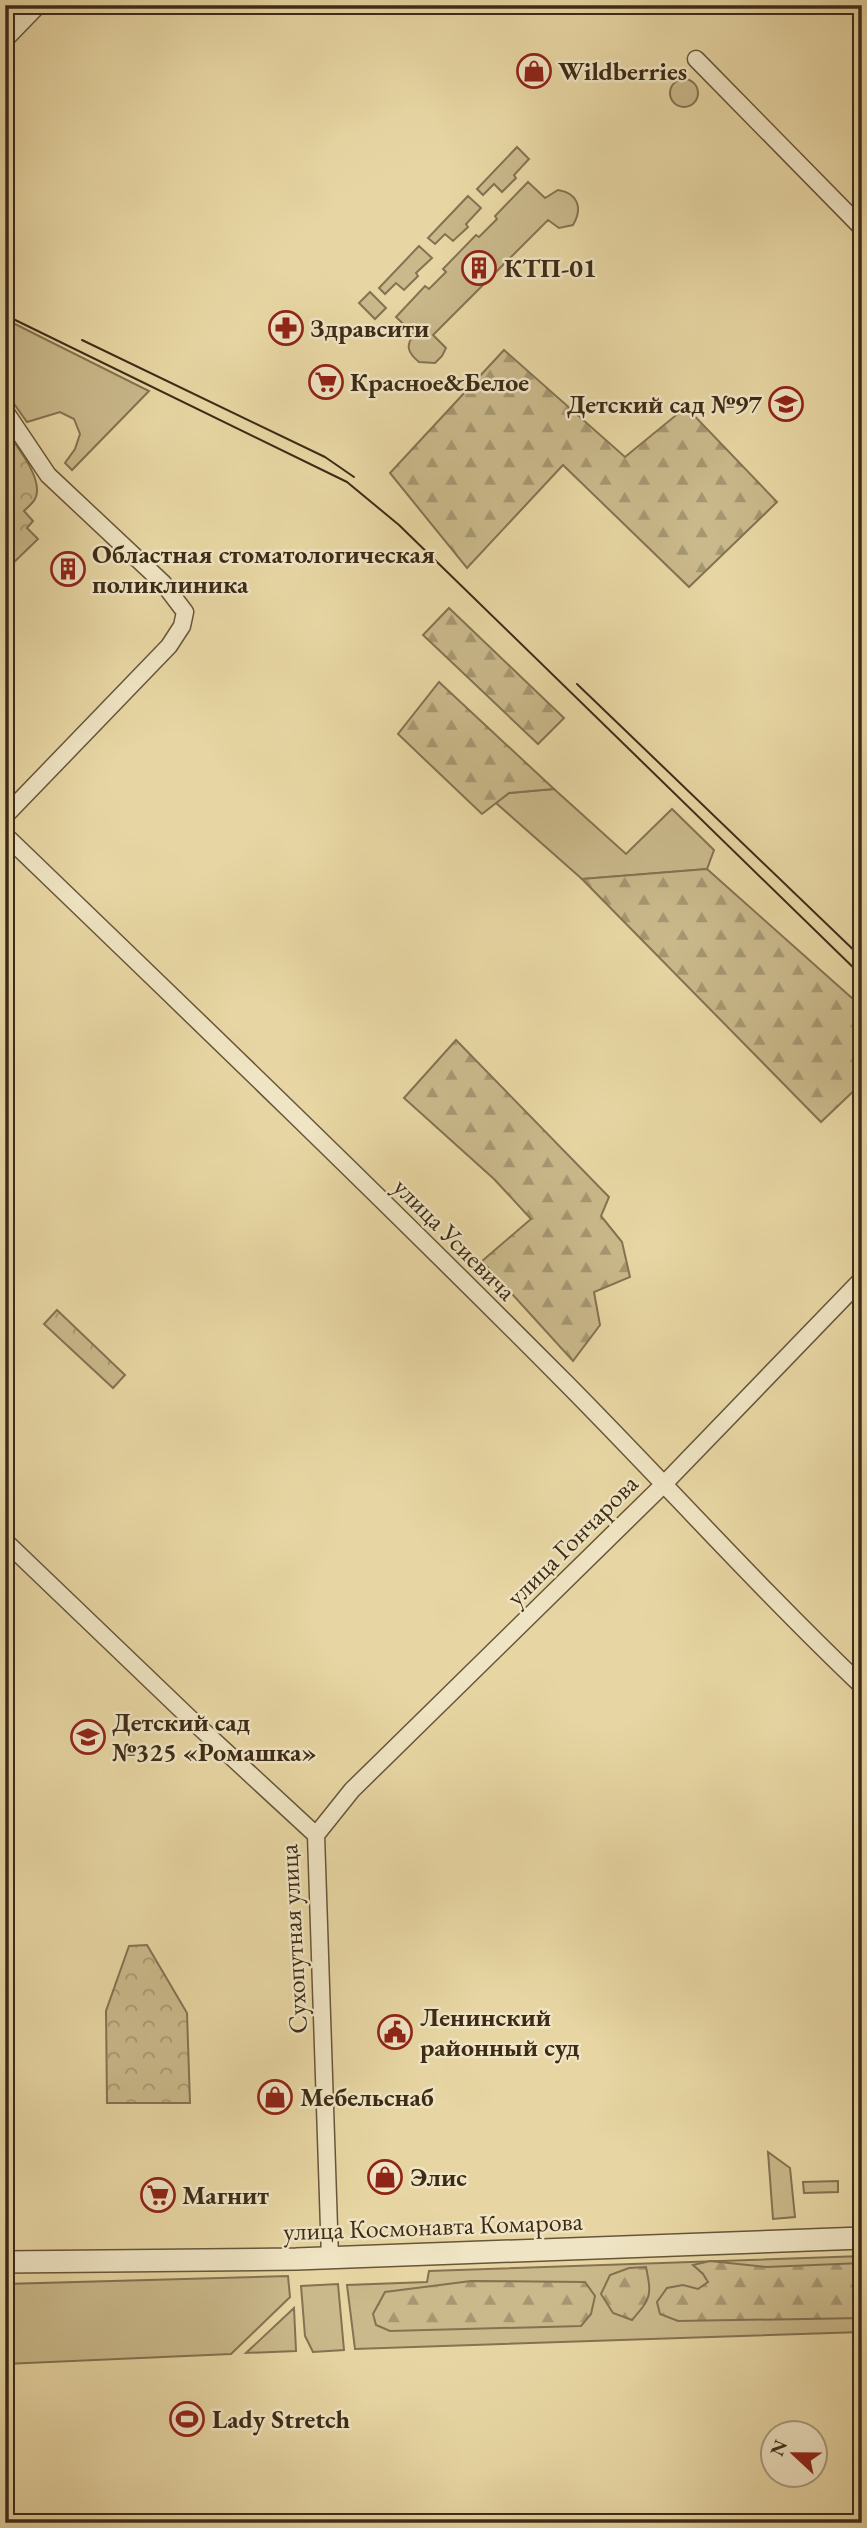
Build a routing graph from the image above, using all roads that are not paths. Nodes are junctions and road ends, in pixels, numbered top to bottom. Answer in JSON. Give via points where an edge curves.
{"nodes":[{"id":1,"x":36,"y":5,"type":"edge"},
{"id":2,"x":5,"y":36,"type":"edge"},
{"id":3,"x":696,"y":59,"type":"dead end"},
{"id":4,"x":862,"y":228,"type":"edge"},
{"id":5,"x":5,"y":411,"type":"edge"},
{"id":6,"x":5,"y":816,"type":"edge"},
{"id":7,"x":5,"y":835,"type":"edge"},
{"id":8,"x":862,"y":1279,"type":"edge"},
{"id":9,"x":664,"y":1484,"type":"junction"},
{"id":10,"x":5,"y":1541,"type":"edge"},
{"id":11,"x":862,"y":1686,"type":"edge"},
{"id":12,"x":316,"y":1835,"type":"junction"},
{"id":13,"x":862,"y":2238,"type":"edge"},
{"id":14,"x":330,"y":2258,"type":"junction"},
{"id":15,"x":5,"y":2262,"type":"edge"}],
"edges":[{"from":1,"to":2,"type":"street"},
{"from":3,"to":4,"type":"street"},
{"from":5,"to":6,"type":"street","via":[[53,481],[163,583],[186,612],[169,646]]},
{"from":7,"to":9,"type":"street","name":"улица Усиевича","via":[[332,1152]]},
{"from":8,"to":9,"type":"street","name":"улица Гончарова"},
{"from":9,"to":11,"type":"street","name":"улица Усиевича"},
{"from":9,"to":12,"type":"street","name":"улица Гончарова","via":[[352,1790]]},
{"from":10,"to":12,"type":"street","name":"Сухопутная улица"},
{"from":12,"to":14,"type":"street","name":"Сухопутная улица"},
{"from":13,"to":14,"type":"street","name":"улица Космонавта Комарова"},
{"from":14,"to":15,"type":"street","name":"улица Космонавта Комарова"}]}
